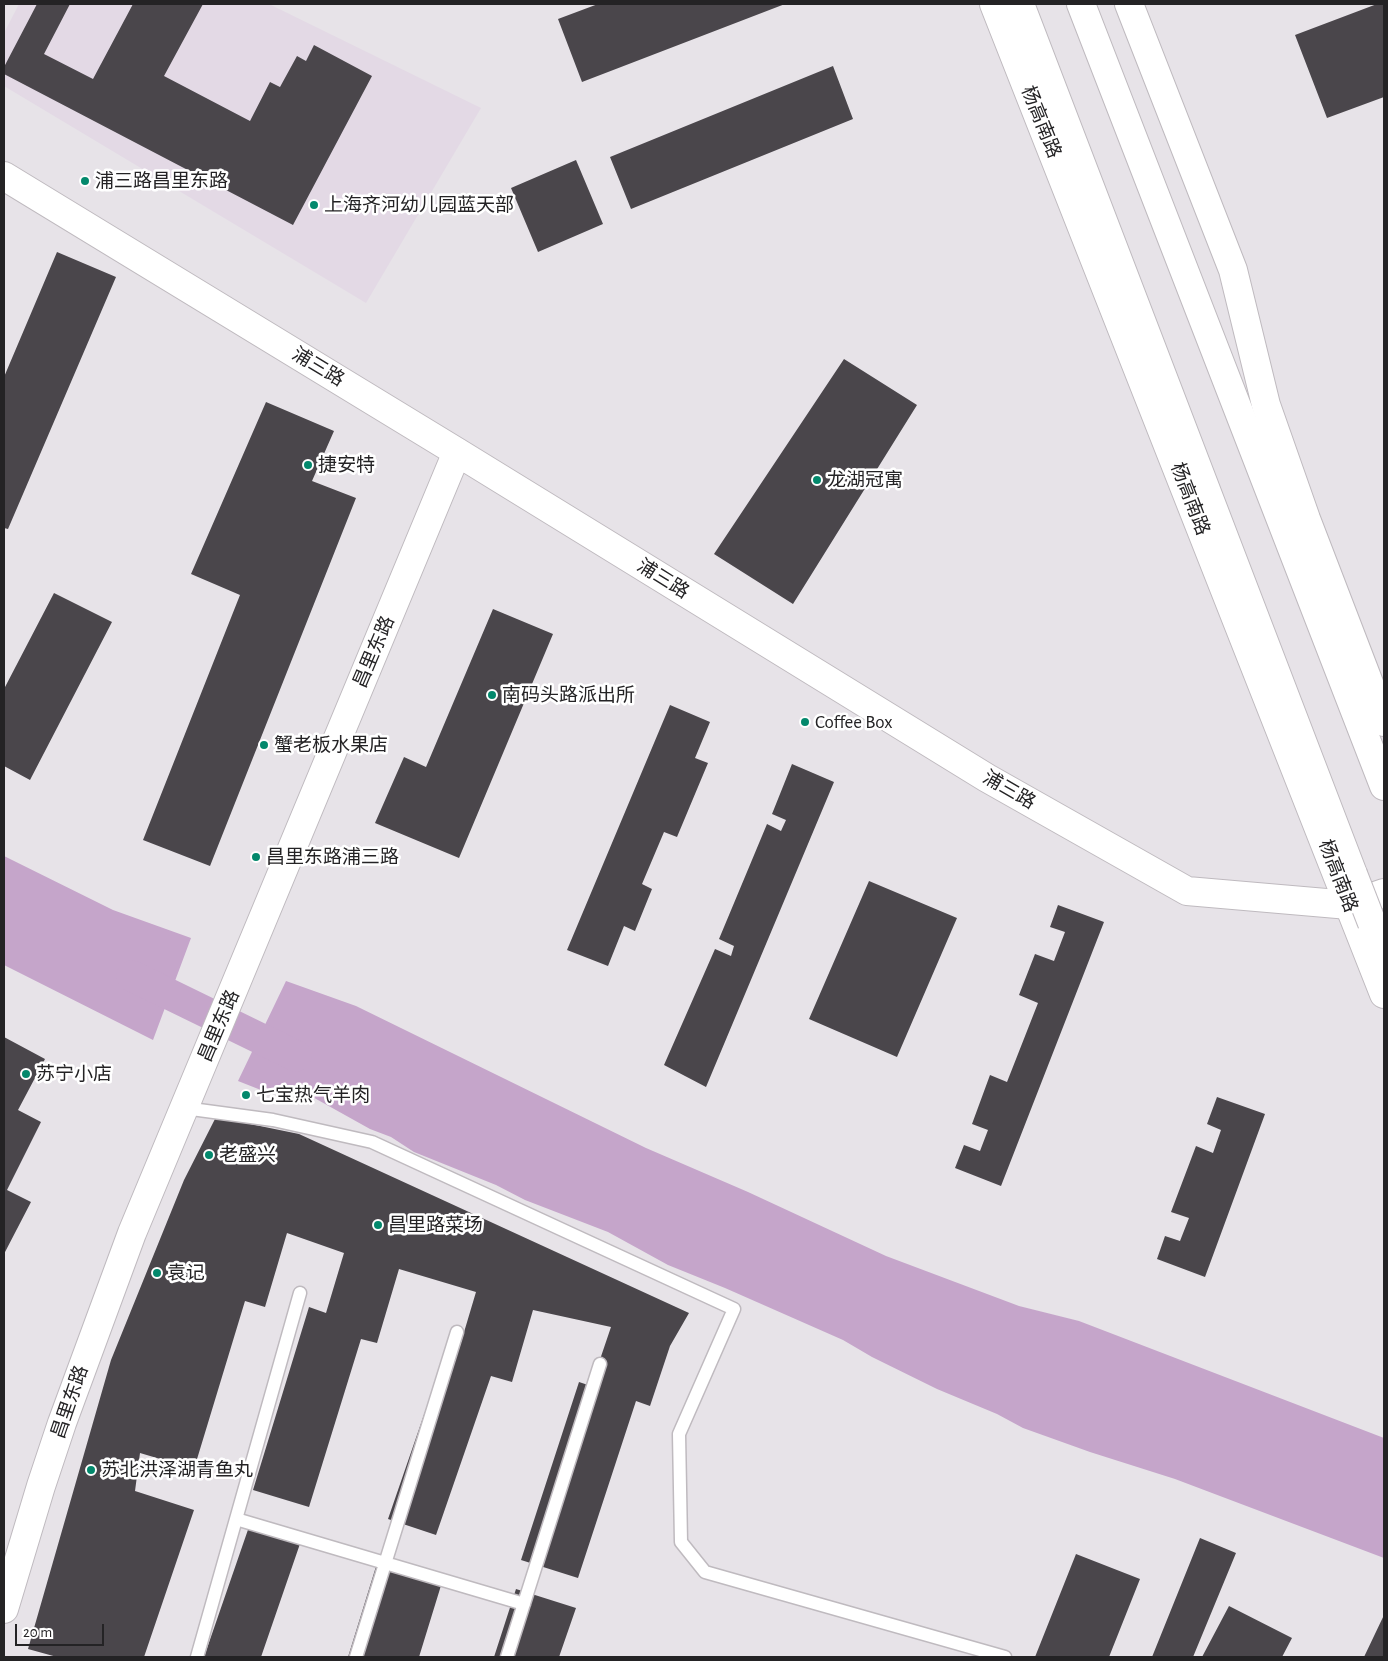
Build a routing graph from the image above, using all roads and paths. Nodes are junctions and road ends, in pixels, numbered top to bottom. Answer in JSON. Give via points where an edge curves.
{"nodes":[{"id":1,"x":994,"y":4,"type":"edge"},
{"id":2,"x":1020,"y":4,"type":"edge"},
{"id":3,"x":1080,"y":4,"type":"edge"},
{"id":4,"x":1128,"y":4,"type":"edge"},
{"id":5,"x":4,"y":176,"type":"edge"},
{"id":6,"x":457,"y":452,"type":"junction"},
{"id":7,"x":1384,"y":722,"type":"edge"},
{"id":8,"x":1384,"y":786,"type":"edge"},
{"id":9,"x":1384,"y":893,"type":"edge"},
{"id":10,"x":1349,"y":905,"type":"junction"},
{"id":11,"x":1384,"y":952,"type":"edge"},
{"id":12,"x":1384,"y":994,"type":"edge"},
{"id":13,"x":184,"y":1108,"type":"junction"},
{"id":14,"x":300,"y":1293,"type":"dead end"},
{"id":15,"x":456,"y":1332,"type":"dead end"},
{"id":16,"x":600,"y":1364,"type":"dead end"},
{"id":17,"x":236,"y":1519,"type":"junction"},
{"id":18,"x":384,"y":1562,"type":"junction"},
{"id":19,"x":524,"y":1604,"type":"junction"},
{"id":20,"x":4,"y":1609,"type":"edge"},
{"id":21,"x":197,"y":1657,"type":"edge"},
{"id":22,"x":356,"y":1657,"type":"edge"},
{"id":23,"x":507,"y":1657,"type":"edge"},
{"id":24,"x":1005,"y":1657,"type":"edge"}],
"edges":[{"from":1,"to":10,"type":"main road","name":"杨高南路"},
{"from":2,"to":11,"type":"main road","name":"杨高南路","bridge":true},
{"from":3,"to":8,"type":"main road"},
{"from":4,"to":7,"type":"main road","via":[[1233,270],[1266,405]]},
{"from":5,"to":6,"type":"main road","name":"浦三路"},
{"from":6,"to":10,"type":"main road","name":"浦三路","via":[[987,778],[1187,891]]},
{"from":6,"to":13,"type":"main road","name":"昌里东路"},
{"from":9,"to":10,"type":"main road"},
{"from":10,"to":12,"type":"main road","name":"杨高南路"},
{"from":13,"to":20,"type":"main road","name":"昌里东路","via":[[84,1360]]},
{"from":13,"to":24,"type":"lane","via":[[273,1120],[372,1142],[734,1309],[679,1434],[681,1542],[705,1572]]},
{"from":14,"to":17,"type":"lane"},
{"from":15,"to":18,"type":"lane"},
{"from":16,"to":19,"type":"lane"},
{"from":17,"to":18,"type":"lane"},
{"from":17,"to":21,"type":"lane"},
{"from":18,"to":19,"type":"lane"},
{"from":18,"to":22,"type":"lane"},
{"from":19,"to":23,"type":"lane"}]}
